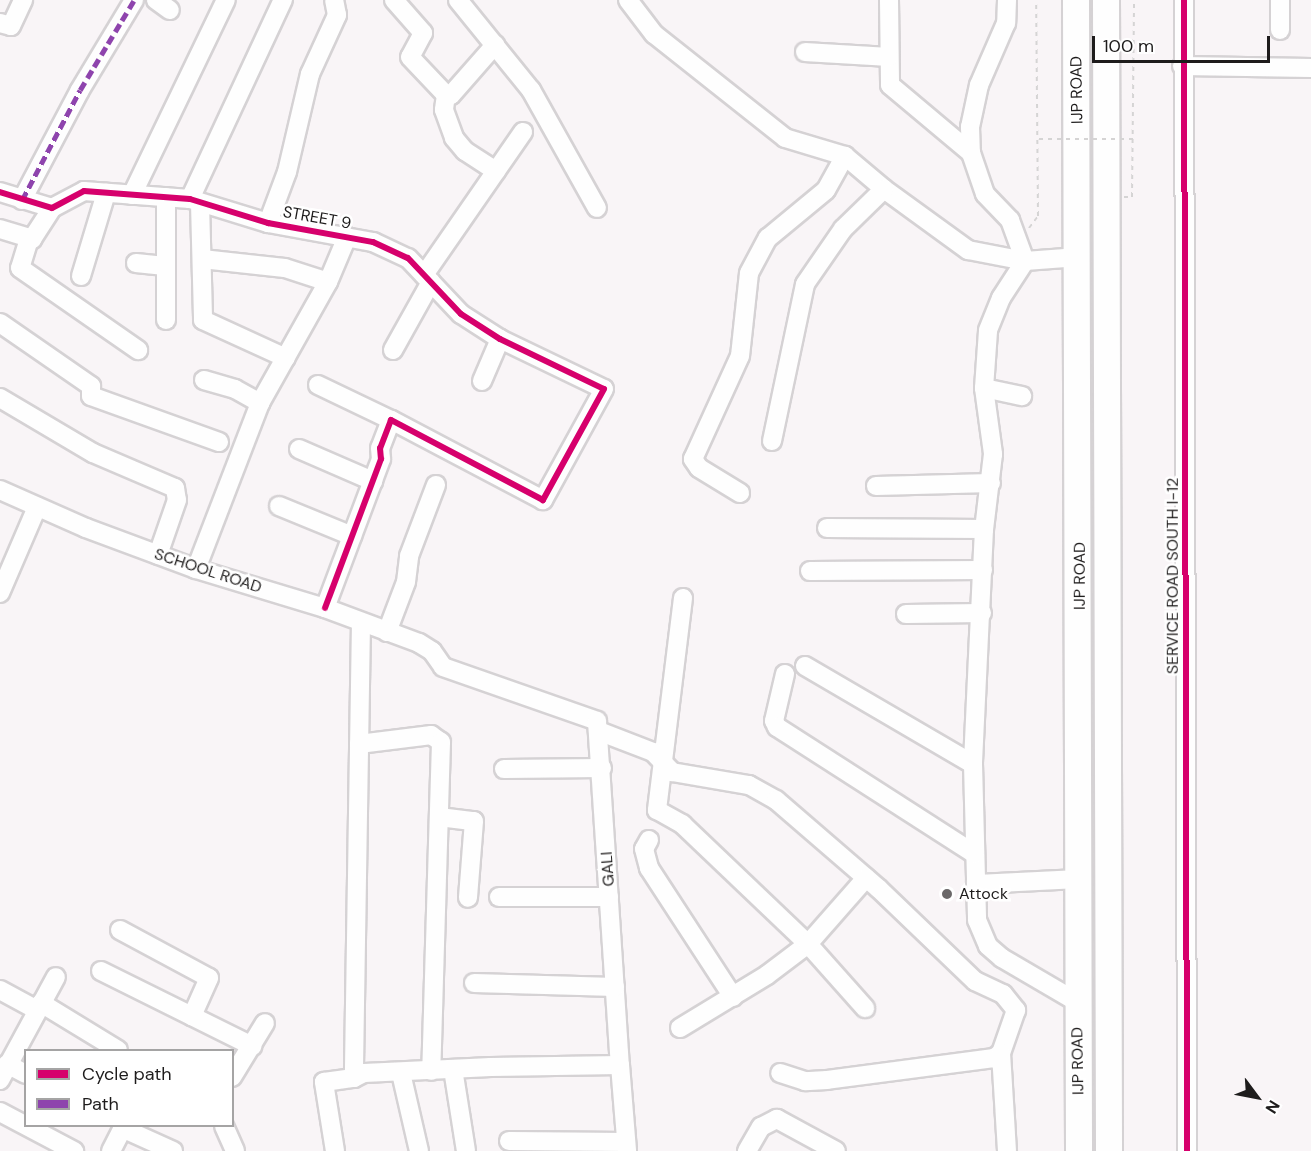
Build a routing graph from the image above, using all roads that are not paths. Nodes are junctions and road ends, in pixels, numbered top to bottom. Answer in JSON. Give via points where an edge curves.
{"nodes":[{"id":1,"x":23,"y":0,"type":"edge"},
{"id":2,"x":134,"y":0,"type":"edge"},
{"id":3,"x":226,"y":0,"type":"edge"},
{"id":4,"x":283,"y":0,"type":"edge"},
{"id":5,"x":334,"y":0,"type":"edge"},
{"id":6,"x":394,"y":0,"type":"edge"},
{"id":7,"x":458,"y":0,"type":"edge"},
{"id":8,"x":628,"y":0,"type":"edge"},
{"id":9,"x":889,"y":0,"type":"edge"},
{"id":10,"x":1007,"y":0,"type":"edge"},
{"id":11,"x":1076,"y":0,"type":"edge"},
{"id":12,"x":1106,"y":0,"type":"edge"},
{"id":13,"x":1184,"y":0,"type":"edge"},
{"id":14,"x":1280,"y":0,"type":"edge"},
{"id":15,"x":0,"y":23,"type":"edge"},
{"id":16,"x":1280,"y":30,"type":"dead end"},
{"id":17,"x":495,"y":45,"type":"junction"},
{"id":18,"x":805,"y":52,"type":"dead end"},
{"id":19,"x":889,"y":57,"type":"junction"},
{"id":20,"x":1182,"y":66,"type":"junction"},
{"id":21,"x":1311,"y":68,"type":"edge"},
{"id":22,"x":446,"y":95,"type":"junction"},
{"id":23,"x":523,"y":132,"type":"dead end"},
{"id":24,"x":971,"y":153,"type":"junction"},
{"id":25,"x":845,"y":156,"type":"junction"},
{"id":26,"x":496,"y":171,"type":"junction"},
{"id":27,"x":884,"y":189,"type":"junction"},
{"id":28,"x":0,"y":192,"type":"edge"},
{"id":29,"x":106,"y":193,"type":"junction"},
{"id":30,"x":132,"y":195,"type":"junction"},
{"id":31,"x":166,"y":197,"type":"junction"},
{"id":32,"x":22,"y":200,"type":"junction"},
{"id":33,"x":195,"y":201,"type":"junction"},
{"id":34,"x":52,"y":208,"type":"junction"},
{"id":35,"x":597,"y":208,"type":"dead end"},
{"id":36,"x":268,"y":223,"type":"junction"},
{"id":37,"x":0,"y":229,"type":"edge"},
{"id":38,"x":347,"y":237,"type":"junction"},
{"id":39,"x":29,"y":239,"type":"junction"},
{"id":40,"x":1079,"y":257,"type":"junction"},
{"id":41,"x":202,"y":259,"type":"junction"},
{"id":42,"x":1025,"y":261,"type":"junction"},
{"id":43,"x":136,"y":263,"type":"dead end"},
{"id":44,"x":165,"y":266,"type":"junction"},
{"id":45,"x":81,"y":276,"type":"dead end"},
{"id":46,"x":427,"y":278,"type":"junction"},
{"id":47,"x":328,"y":282,"type":"junction"},
{"id":48,"x":166,"y":320,"type":"dead end"},
{"id":49,"x":0,"y":323,"type":"edge"},
{"id":50,"x":500,"y":339,"type":"junction"},
{"id":51,"x":138,"y":350,"type":"dead end"},
{"id":52,"x":393,"y":350,"type":"dead end"},
{"id":53,"x":286,"y":358,"type":"junction"},
{"id":54,"x":204,"y":380,"type":"dead end"},
{"id":55,"x":482,"y":381,"type":"dead end"},
{"id":56,"x":318,"y":385,"type":"dead end"},
{"id":57,"x":984,"y":388,"type":"junction"},
{"id":58,"x":1022,"y":396,"type":"dead end"},
{"id":59,"x":0,"y":398,"type":"edge"},
{"id":60,"x":260,"y":403,"type":"junction"},
{"id":61,"x":391,"y":420,"type":"junction"},
{"id":62,"x":772,"y":441,"type":"dead end"},
{"id":63,"x":219,"y":442,"type":"dead end"},
{"id":64,"x":299,"y":449,"type":"dead end"},
{"id":65,"x":373,"y":481,"type":"junction"},
{"id":66,"x":990,"y":483,"type":"junction"},
{"id":67,"x":436,"y":485,"type":"dead end"},
{"id":68,"x":876,"y":486,"type":"dead end"},
{"id":69,"x":0,"y":490,"type":"edge"},
{"id":70,"x":740,"y":493,"type":"dead end"},
{"id":71,"x":279,"y":506,"type":"dead end"},
{"id":72,"x":37,"y":507,"type":"junction"},
{"id":73,"x":827,"y":528,"type":"dead end"},
{"id":74,"x":984,"y":529,"type":"junction"},
{"id":75,"x":352,"y":536,"type":"junction"},
{"id":76,"x":159,"y":555,"type":"junction"},
{"id":77,"x":196,"y":569,"type":"junction"},
{"id":78,"x":983,"y":570,"type":"junction"},
{"id":79,"x":810,"y":571,"type":"dead end"},
{"id":80,"x":0,"y":593,"type":"edge"},
{"id":81,"x":683,"y":598,"type":"dead end"},
{"id":82,"x":325,"y":608,"type":"junction"},
{"id":83,"x":982,"y":613,"type":"junction"},
{"id":84,"x":906,"y":614,"type":"dead end"},
{"id":85,"x":361,"y":622,"type":"junction"},
{"id":86,"x":387,"y":632,"type":"junction"},
{"id":87,"x":805,"y":666,"type":"dead end"},
{"id":88,"x":785,"y":674,"type":"dead end"},
{"id":89,"x":601,"y":732,"type":"junction"},
{"id":90,"x":359,"y":744,"type":"junction"},
{"id":91,"x":663,"y":759,"type":"junction"},
{"id":92,"x":973,"y":765,"type":"junction"},
{"id":93,"x":602,"y":768,"type":"junction"},
{"id":94,"x":504,"y":769,"type":"dead end"},
{"id":95,"x":439,"y":817,"type":"junction"},
{"id":96,"x":649,"y":840,"type":"dead end"},
{"id":97,"x":975,"y":854,"type":"junction"},
{"id":98,"x":866,"y":878,"type":"junction"},
{"id":99,"x":1080,"y":879,"type":"junction"},
{"id":100,"x":976,"y":884,"type":"junction"},
{"id":101,"x":499,"y":897,"type":"dead end"},
{"id":102,"x":609,"y":897,"type":"junction"},
{"id":103,"x":468,"y":898,"type":"dead end"},
{"id":104,"x":120,"y":930,"type":"dead end"},
{"id":105,"x":808,"y":944,"type":"junction"},
{"id":106,"x":101,"y":971,"type":"dead end"},
{"id":107,"x":56,"y":977,"type":"dead end"},
{"id":108,"x":474,"y":983,"type":"dead end"},
{"id":109,"x":615,"y":987,"type":"junction"},
{"id":110,"x":0,"y":990,"type":"edge"},
{"id":111,"x":733,"y":997,"type":"junction"},
{"id":112,"x":1077,"y":1002,"type":"junction"},
{"id":113,"x":39,"y":1007,"type":"junction"},
{"id":114,"x":866,"y":1008,"type":"dead end"},
{"id":115,"x":192,"y":1016,"type":"junction"},
{"id":116,"x":265,"y":1023,"type":"dead end"},
{"id":117,"x":680,"y":1028,"type":"dead end"},
{"id":118,"x":252,"y":1046,"type":"junction"},
{"id":119,"x":116,"y":1049,"type":"edge"},
{"id":120,"x":1001,"y":1053,"type":"junction"},
{"id":121,"x":5,"y":1063,"type":"edge"},
{"id":122,"x":620,"y":1065,"type":"junction"},
{"id":123,"x":453,"y":1069,"type":"junction"},
{"id":124,"x":430,"y":1071,"type":"junction"},
{"id":125,"x":24,"y":1073,"type":"edge"},
{"id":126,"x":401,"y":1073,"type":"junction"},
{"id":127,"x":780,"y":1073,"type":"dead end"},
{"id":128,"x":234,"y":1074,"type":"edge"},
{"id":129,"x":354,"y":1078,"type":"junction"},
{"id":130,"x":0,"y":1112,"type":"edge"},
{"id":131,"x":24,"y":1125,"type":"edge"},
{"id":132,"x":28,"y":1127,"type":"edge"},
{"id":133,"x":123,"y":1127,"type":"edge"},
{"id":134,"x":225,"y":1127,"type":"edge"},
{"id":135,"x":509,"y":1141,"type":"dead end"},
{"id":136,"x":627,"y":1149,"type":"edge"},
{"id":137,"x":829,"y":1149,"type":"edge"},
{"id":138,"x":74,"y":1151,"type":"edge"},
{"id":139,"x":111,"y":1151,"type":"edge"},
{"id":140,"x":173,"y":1151,"type":"edge"},
{"id":141,"x":235,"y":1151,"type":"edge"},
{"id":142,"x":335,"y":1151,"type":"edge"},
{"id":143,"x":419,"y":1151,"type":"edge"},
{"id":144,"x":466,"y":1151,"type":"edge"},
{"id":145,"x":747,"y":1151,"type":"edge"},
{"id":146,"x":1006,"y":1151,"type":"edge"},
{"id":147,"x":1079,"y":1151,"type":"edge"},
{"id":148,"x":1109,"y":1151,"type":"edge"},
{"id":149,"x":1187,"y":1151,"type":"edge"}],
"edges":[{"from":1,"to":15,"type":"street","via":[[11,26]]},
{"from":2,"to":32,"type":"street","via":[[80,90]]},
{"from":3,"to":30,"type":"street"},
{"from":4,"to":33,"type":"street"},
{"from":5,"to":36,"type":"street","via":[[337,15],[310,74],[287,172]]},
{"from":6,"to":22,"type":"street","via":[[423,33],[422,42],[410,57]]},
{"from":7,"to":17,"type":"street"},
{"from":8,"to":25,"type":"street","via":[[654,34],[785,138]]},
{"from":9,"to":19,"type":"street"},
{"from":10,"to":24,"type":"street","via":[[1006,23],[973,102]]},
{"from":11,"to":40,"type":"highway","name":"IJP ROAD"},
{"from":12,"to":148,"type":"highway","name":"IJP ROAD"},
{"from":13,"to":20,"type":"street","name":"SERVICE ROAD SOUTH I-12"},
{"from":14,"to":16,"type":"street"},
{"from":17,"to":22,"type":"street","via":[[451,95]]},
{"from":17,"to":35,"type":"street","via":[[531,90]]},
{"from":18,"to":19,"type":"street"},
{"from":19,"to":24,"type":"street","via":[[893,91]]},
{"from":20,"to":21,"type":"street"},
{"from":20,"to":149,"type":"street","name":"SERVICE ROAD SOUTH I-12"},
{"from":22,"to":26,"type":"street","via":[[444,110],[454,138],[465,151]]},
{"from":23,"to":26,"type":"street"},
{"from":24,"to":42,"type":"street","via":[[985,194],[1010,220]]},
{"from":25,"to":27,"type":"street"},
{"from":25,"to":70,"type":"street","via":[[826,190],[768,238],[749,273],[740,356],[693,459],[699,468]]},
{"from":26,"to":46,"type":"street"},
{"from":27,"to":42,"type":"street","via":[[968,250]]},
{"from":27,"to":62,"type":"street","via":[[843,229],[805,284]]},
{"from":28,"to":32,"type":"street"},
{"from":29,"to":30,"type":"street","name":"STREET 9"},
{"from":29,"to":34,"type":"street","name":"STREET 9","via":[[84,191]]},
{"from":29,"to":45,"type":"street"},
{"from":30,"to":31,"type":"street","name":"STREET 9"},
{"from":31,"to":33,"type":"street","name":"STREET 9"},
{"from":31,"to":44,"type":"street"},
{"from":32,"to":34,"type":"street"},
{"from":33,"to":36,"type":"street","name":"STREET 9"},
{"from":33,"to":41,"type":"street"},
{"from":34,"to":39,"type":"street"},
{"from":36,"to":38,"type":"street","name":"STREET 9"},
{"from":37,"to":39,"type":"street"},
{"from":38,"to":46,"type":"street","name":"STREET 9","via":[[392,248]]},
{"from":38,"to":47,"type":"street"},
{"from":39,"to":51,"type":"street","via":[[20,268]]},
{"from":40,"to":42,"type":"street"},
{"from":40,"to":99,"type":"highway","name":"IJP ROAD"},
{"from":41,"to":47,"type":"street","via":[[285,268]]},
{"from":41,"to":53,"type":"street","via":[[205,323]]},
{"from":42,"to":57,"type":"street","via":[[1000,298],[988,331]]},
{"from":43,"to":44,"type":"street"},
{"from":44,"to":48,"type":"street"},
{"from":46,"to":50,"type":"street","name":"STREET 9","via":[[461,314]]},
{"from":46,"to":52,"type":"street"},
{"from":47,"to":53,"type":"street"},
{"from":49,"to":63,"type":"street","via":[[91,386],[91,396]]},
{"from":50,"to":55,"type":"street"},
{"from":50,"to":61,"type":"street","name":"STREET 9","via":[[603,389],[543,500]]},
{"from":53,"to":60,"type":"street"},
{"from":54,"to":60,"type":"street","via":[[235,389]]},
{"from":56,"to":61,"type":"street"},
{"from":57,"to":58,"type":"street"},
{"from":57,"to":66,"type":"street","via":[[993,454]]},
{"from":59,"to":76,"type":"street","via":[[93,453],[175,488],[177,500]]},
{"from":60,"to":77,"type":"street"},
{"from":61,"to":65,"type":"street"},
{"from":64,"to":65,"type":"street"},
{"from":65,"to":75,"type":"street"},
{"from":66,"to":68,"type":"street"},
{"from":66,"to":74,"type":"street"},
{"from":67,"to":86,"type":"street","via":[[409,556],[406,582]]},
{"from":69,"to":72,"type":"street","name":"SCHOOL ROAD"},
{"from":71,"to":75,"type":"street"},
{"from":72,"to":76,"type":"street","name":"SCHOOL ROAD"},
{"from":72,"to":80,"type":"street"},
{"from":73,"to":74,"type":"street"},
{"from":74,"to":78,"type":"street"},
{"from":75,"to":82,"type":"street"},
{"from":76,"to":77,"type":"street","name":"SCHOOL ROAD"},
{"from":77,"to":82,"type":"street","name":"SCHOOL ROAD"},
{"from":78,"to":79,"type":"street"},
{"from":78,"to":83,"type":"street"},
{"from":81,"to":91,"type":"street"},
{"from":82,"to":85,"type":"street","name":"SCHOOL ROAD"},
{"from":83,"to":84,"type":"street"},
{"from":83,"to":92,"type":"street"},
{"from":85,"to":86,"type":"street","name":"SCHOOL ROAD"},
{"from":85,"to":90,"type":"street"},
{"from":86,"to":89,"type":"street","name":"SCHOOL ROAD","via":[[432,651],[443,667],[594,719]]},
{"from":87,"to":92,"type":"street"},
{"from":88,"to":97,"type":"street","via":[[774,721],[777,727]]},
{"from":89,"to":91,"type":"street"},
{"from":89,"to":93,"type":"street","name":"GALI"},
{"from":90,"to":95,"type":"street","via":[[430,735],[438,738]]},
{"from":90,"to":129,"type":"street"},
{"from":91,"to":98,"type":"street","via":[[672,772],[762,791]]},
{"from":91,"to":105,"type":"street","via":[[657,810],[682,824]]},
{"from":92,"to":97,"type":"street"},
{"from":93,"to":94,"type":"street"},
{"from":93,"to":102,"type":"street","name":"GALI"},
{"from":95,"to":103,"type":"street","via":[[474,821]]},
{"from":95,"to":124,"type":"street"},
{"from":96,"to":111,"type":"street","via":[[644,849],[649,868]]},
{"from":97,"to":100,"type":"street"},
{"from":98,"to":105,"type":"street"},
{"from":98,"to":120,"type":"street","via":[[975,981],[1014,1003],[1016,1015]]},
{"from":99,"to":100,"type":"street"},
{"from":99,"to":112,"type":"highway","name":"IJP ROAD"},
{"from":100,"to":112,"type":"street","via":[[977,920],[988,946]]},
{"from":101,"to":102,"type":"street"},
{"from":102,"to":109,"type":"street","name":"GALI"},
{"from":104,"to":115,"type":"street","via":[[209,978]]},
{"from":105,"to":111,"type":"street"},
{"from":105,"to":114,"type":"street"},
{"from":106,"to":115,"type":"street"},
{"from":107,"to":113,"type":"street"},
{"from":108,"to":109,"type":"street"},
{"from":109,"to":122,"type":"street","name":"GALI"},
{"from":110,"to":113,"type":"street"},
{"from":111,"to":117,"type":"street"},
{"from":112,"to":147,"type":"highway","name":"IJP ROAD"},
{"from":113,"to":119,"type":"street"},
{"from":113,"to":121,"type":"street"},
{"from":115,"to":118,"type":"street"},
{"from":116,"to":118,"type":"street"},
{"from":118,"to":128,"type":"street"},
{"from":120,"to":127,"type":"street","via":[[982,1060],[827,1080],[805,1081]]},
{"from":120,"to":146,"type":"street"},
{"from":121,"to":125,"type":"street"},
{"from":122,"to":123,"type":"street"},
{"from":122,"to":136,"type":"street","name":"GALI"},
{"from":123,"to":124,"type":"street"},
{"from":123,"to":144,"type":"street"},
{"from":124,"to":126,"type":"street"},
{"from":126,"to":129,"type":"street","via":[[364,1073]]},
{"from":126,"to":143,"type":"street"},
{"from":129,"to":142,"type":"street","via":[[324,1082]]},
{"from":130,"to":131,"type":"street"},
{"from":132,"to":138,"type":"street"},
{"from":133,"to":139,"type":"street"},
{"from":133,"to":140,"type":"street"},
{"from":134,"to":141,"type":"street"},
{"from":135,"to":136,"type":"street"},
{"from":137,"to":145,"type":"street","via":[[777,1119],[761,1127]]}]}
